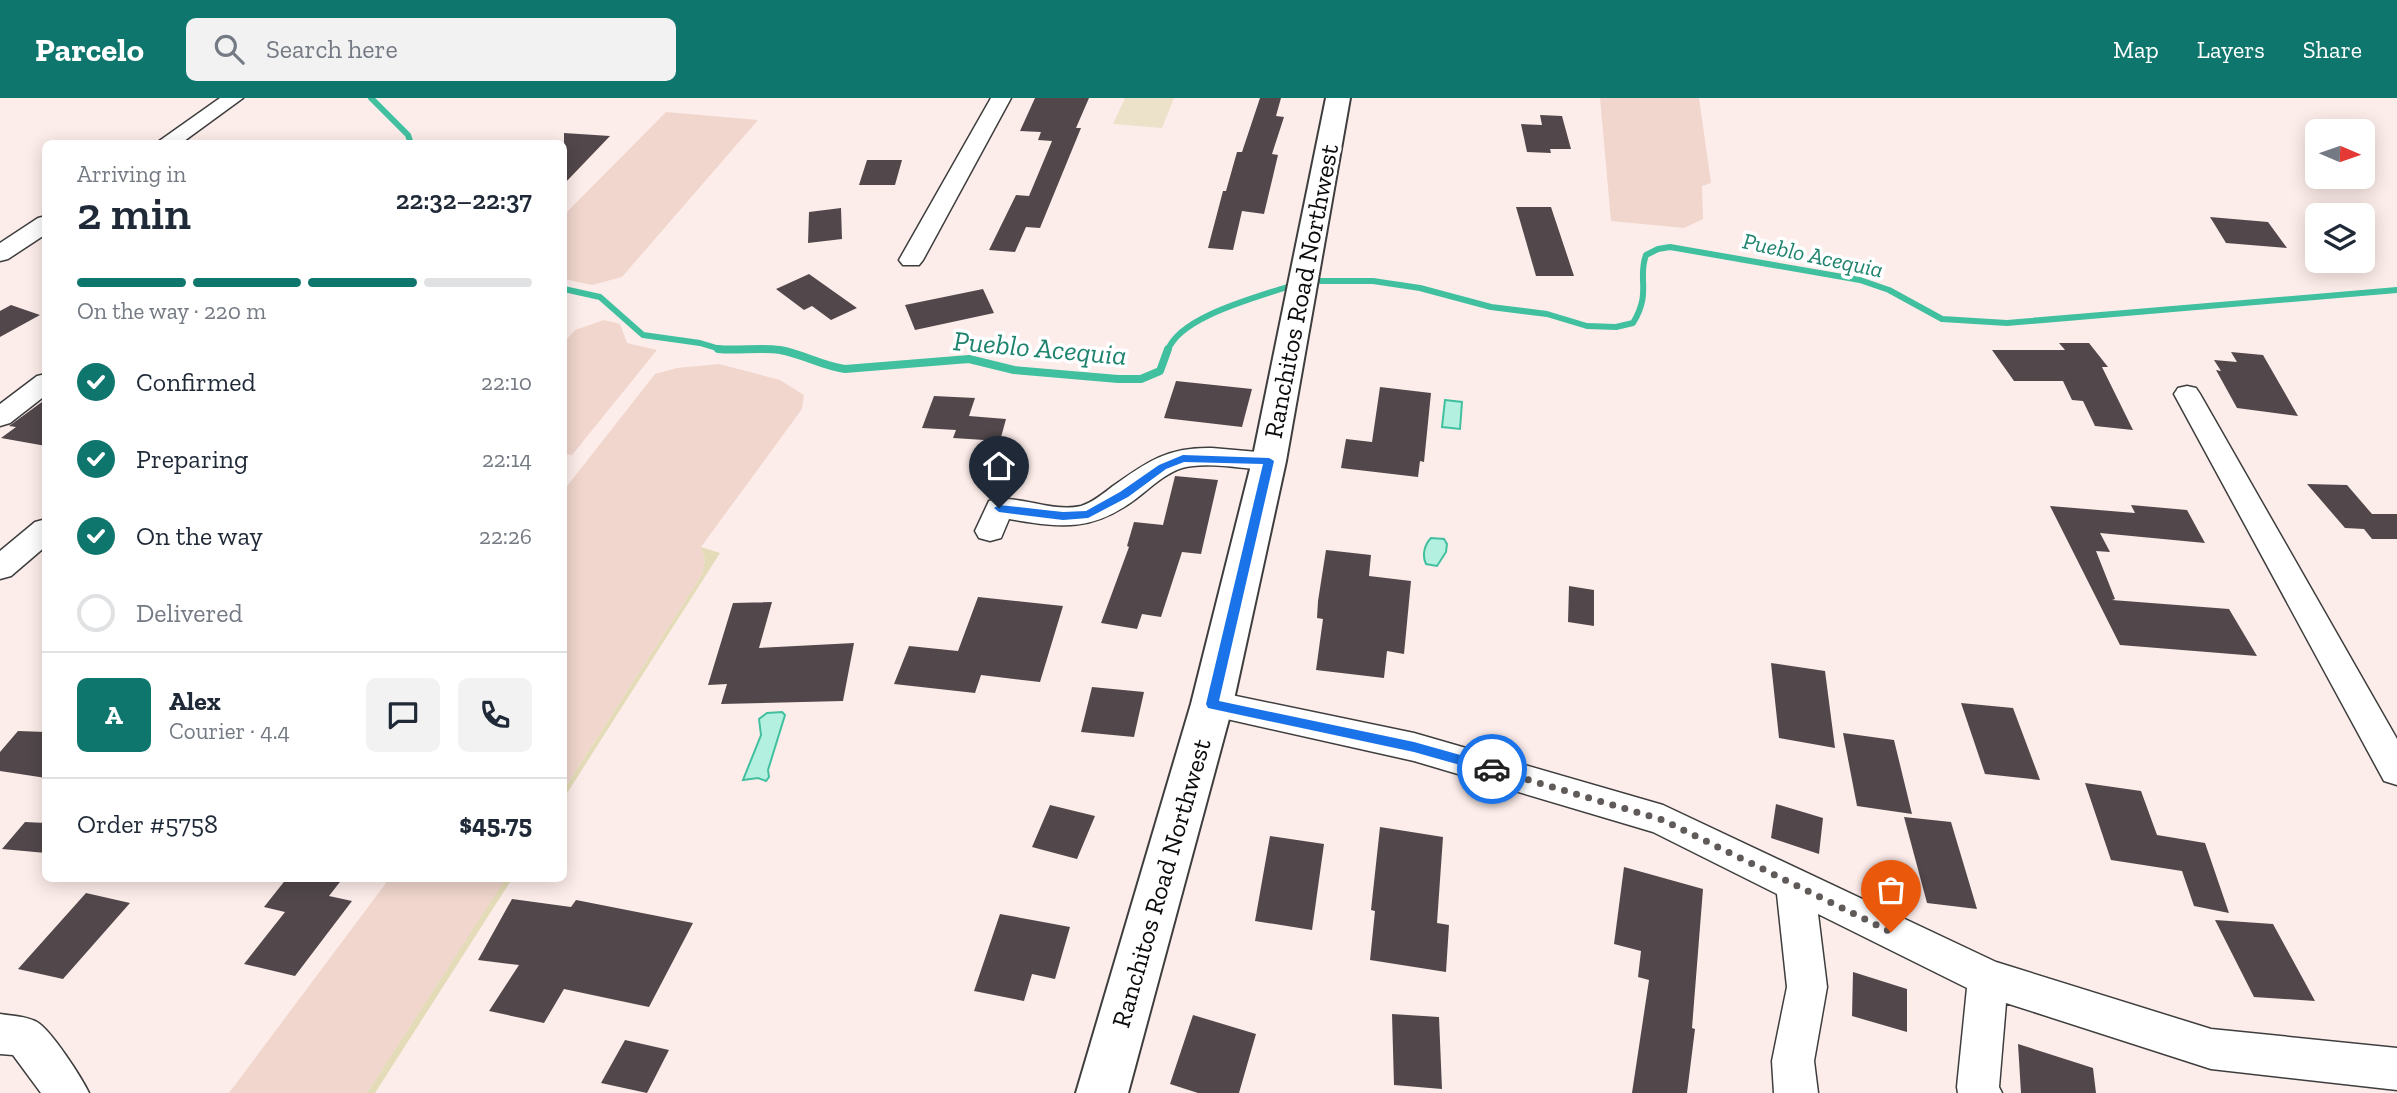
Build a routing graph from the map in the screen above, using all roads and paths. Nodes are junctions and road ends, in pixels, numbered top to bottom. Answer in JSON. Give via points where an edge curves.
{"nodes":[{"id":1,"x":233,"y":98,"type":"edge"},
{"id":2,"x":1001,"y":98,"type":"edge"},
{"id":3,"x":1338,"y":98,"type":"edge"},
{"id":4,"x":171,"y":140,"type":"edge"},
{"id":5,"x":42,"y":226,"type":"edge"},
{"id":6,"x":0,"y":254,"type":"edge"},
{"id":7,"x":911,"y":260,"type":"dead end"},
{"id":8,"x":42,"y":385,"type":"edge"},
{"id":9,"x":2187,"y":394,"type":"dead end"},
{"id":10,"x":0,"y":417,"type":"edge"},
{"id":11,"x":1269,"y":461,"type":"junction"},
{"id":12,"x":990,"y":531,"type":"dead end"},
{"id":13,"x":42,"y":532,"type":"edge"},
{"id":14,"x":0,"y":568,"type":"edge"},
{"id":15,"x":1212,"y":704,"type":"junction"},
{"id":16,"x":2397,"y":771,"type":"edge"},
{"id":17,"x":1795,"y":886,"type":"junction"},
{"id":18,"x":1987,"y":978,"type":"junction"},
{"id":19,"x":0,"y":1034,"type":"edge"},
{"id":20,"x":2397,"y":1069,"type":"edge"},
{"id":21,"x":67,"y":1093,"type":"edge"},
{"id":22,"x":1102,"y":1093,"type":"edge"},
{"id":23,"x":1796,"y":1093,"type":"edge"},
{"id":24,"x":1980,"y":1093,"type":"edge"}],
"edges":[{"from":1,"to":4,"type":"street"},
{"from":2,"to":7,"type":"street"},
{"from":3,"to":11,"type":"street","name":"Ranchitos Road Northwest"},
{"from":5,"to":6,"type":"street"},
{"from":8,"to":10,"type":"street"},
{"from":9,"to":16,"type":"street"},
{"from":11,"to":12,"type":"street","via":[[1183,458],[1088,515],[999,508]]},
{"from":11,"to":15,"type":"street","name":"Ranchitos Road Northwest"},
{"from":13,"to":14,"type":"street"},
{"from":15,"to":17,"type":"street","via":[[1414,747],[1663,820]]},
{"from":15,"to":22,"type":"street","name":"Ranchitos Road Northwest"},
{"from":17,"to":18,"type":"street"},
{"from":17,"to":23,"type":"street","via":[[1807,987],[1794,1061]]},
{"from":18,"to":20,"type":"street","via":[[2211,1049]]},
{"from":18,"to":24,"type":"street"},
{"from":19,"to":21,"type":"street","via":[[25,1037]]}]}
